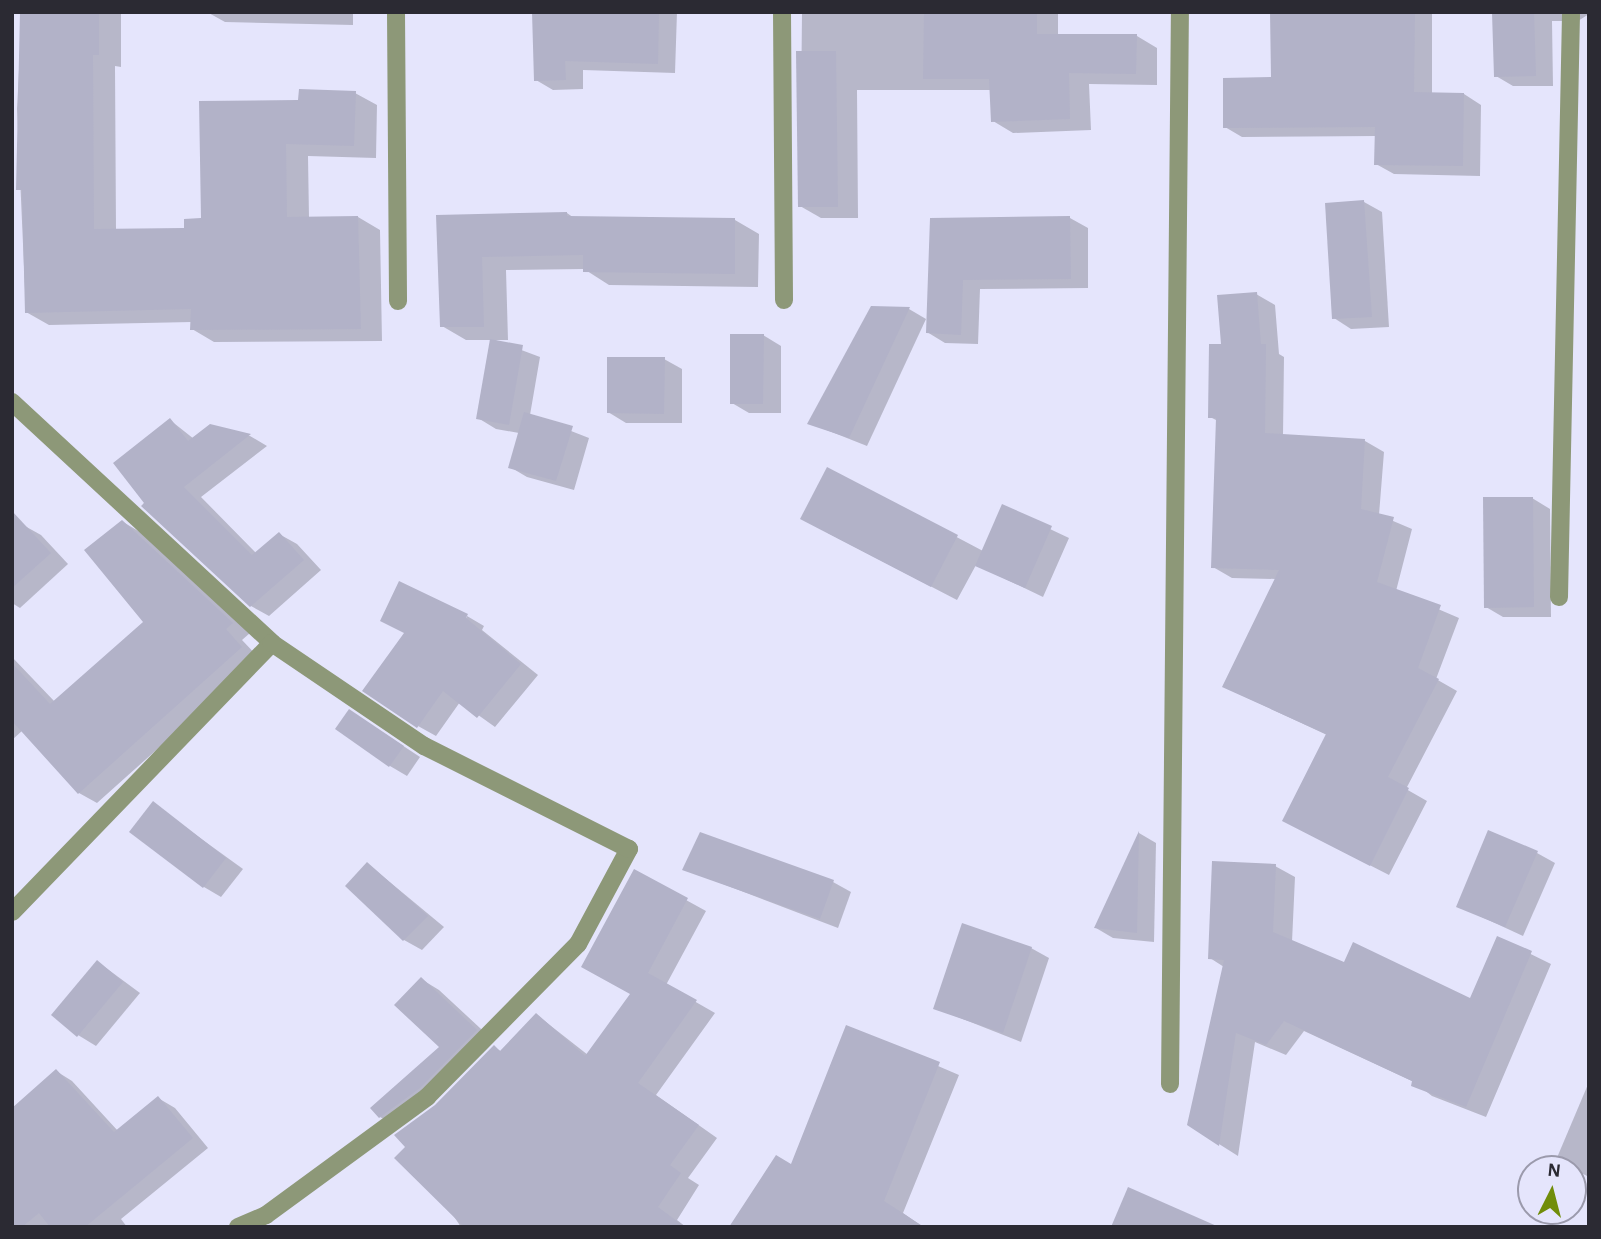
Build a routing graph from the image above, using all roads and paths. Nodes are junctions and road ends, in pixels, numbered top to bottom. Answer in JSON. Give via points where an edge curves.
{"nodes":[{"id":1,"x":396,"y":12,"type":"edge"},
{"id":2,"x":782,"y":12,"type":"edge"},
{"id":3,"x":1180,"y":12,"type":"edge"},
{"id":4,"x":1571,"y":12,"type":"edge"},
{"id":5,"x":784,"y":300,"type":"dead end"},
{"id":6,"x":398,"y":301,"type":"dead end"},
{"id":7,"x":12,"y":402,"type":"edge"},
{"id":8,"x":1559,"y":597,"type":"dead end"},
{"id":9,"x":272,"y":643,"type":"junction"},
{"id":10,"x":12,"y":912,"type":"edge"},
{"id":11,"x":1170,"y":1084,"type":"dead end"},
{"id":12,"x":268,"y":1221,"type":"edge"},
{"id":13,"x":238,"y":1227,"type":"edge"}],
"edges":[{"from":1,"to":6,"type":"street"},
{"from":2,"to":5,"type":"street"},
{"from":3,"to":11,"type":"street"},
{"from":4,"to":8,"type":"street"},
{"from":7,"to":9,"type":"street"},
{"from":9,"to":10,"type":"street"},
{"from":9,"to":12,"type":"street","via":[[424,746],[629,849],[578,944],[436,1088]]},
{"from":12,"to":13,"type":"street"}]}
